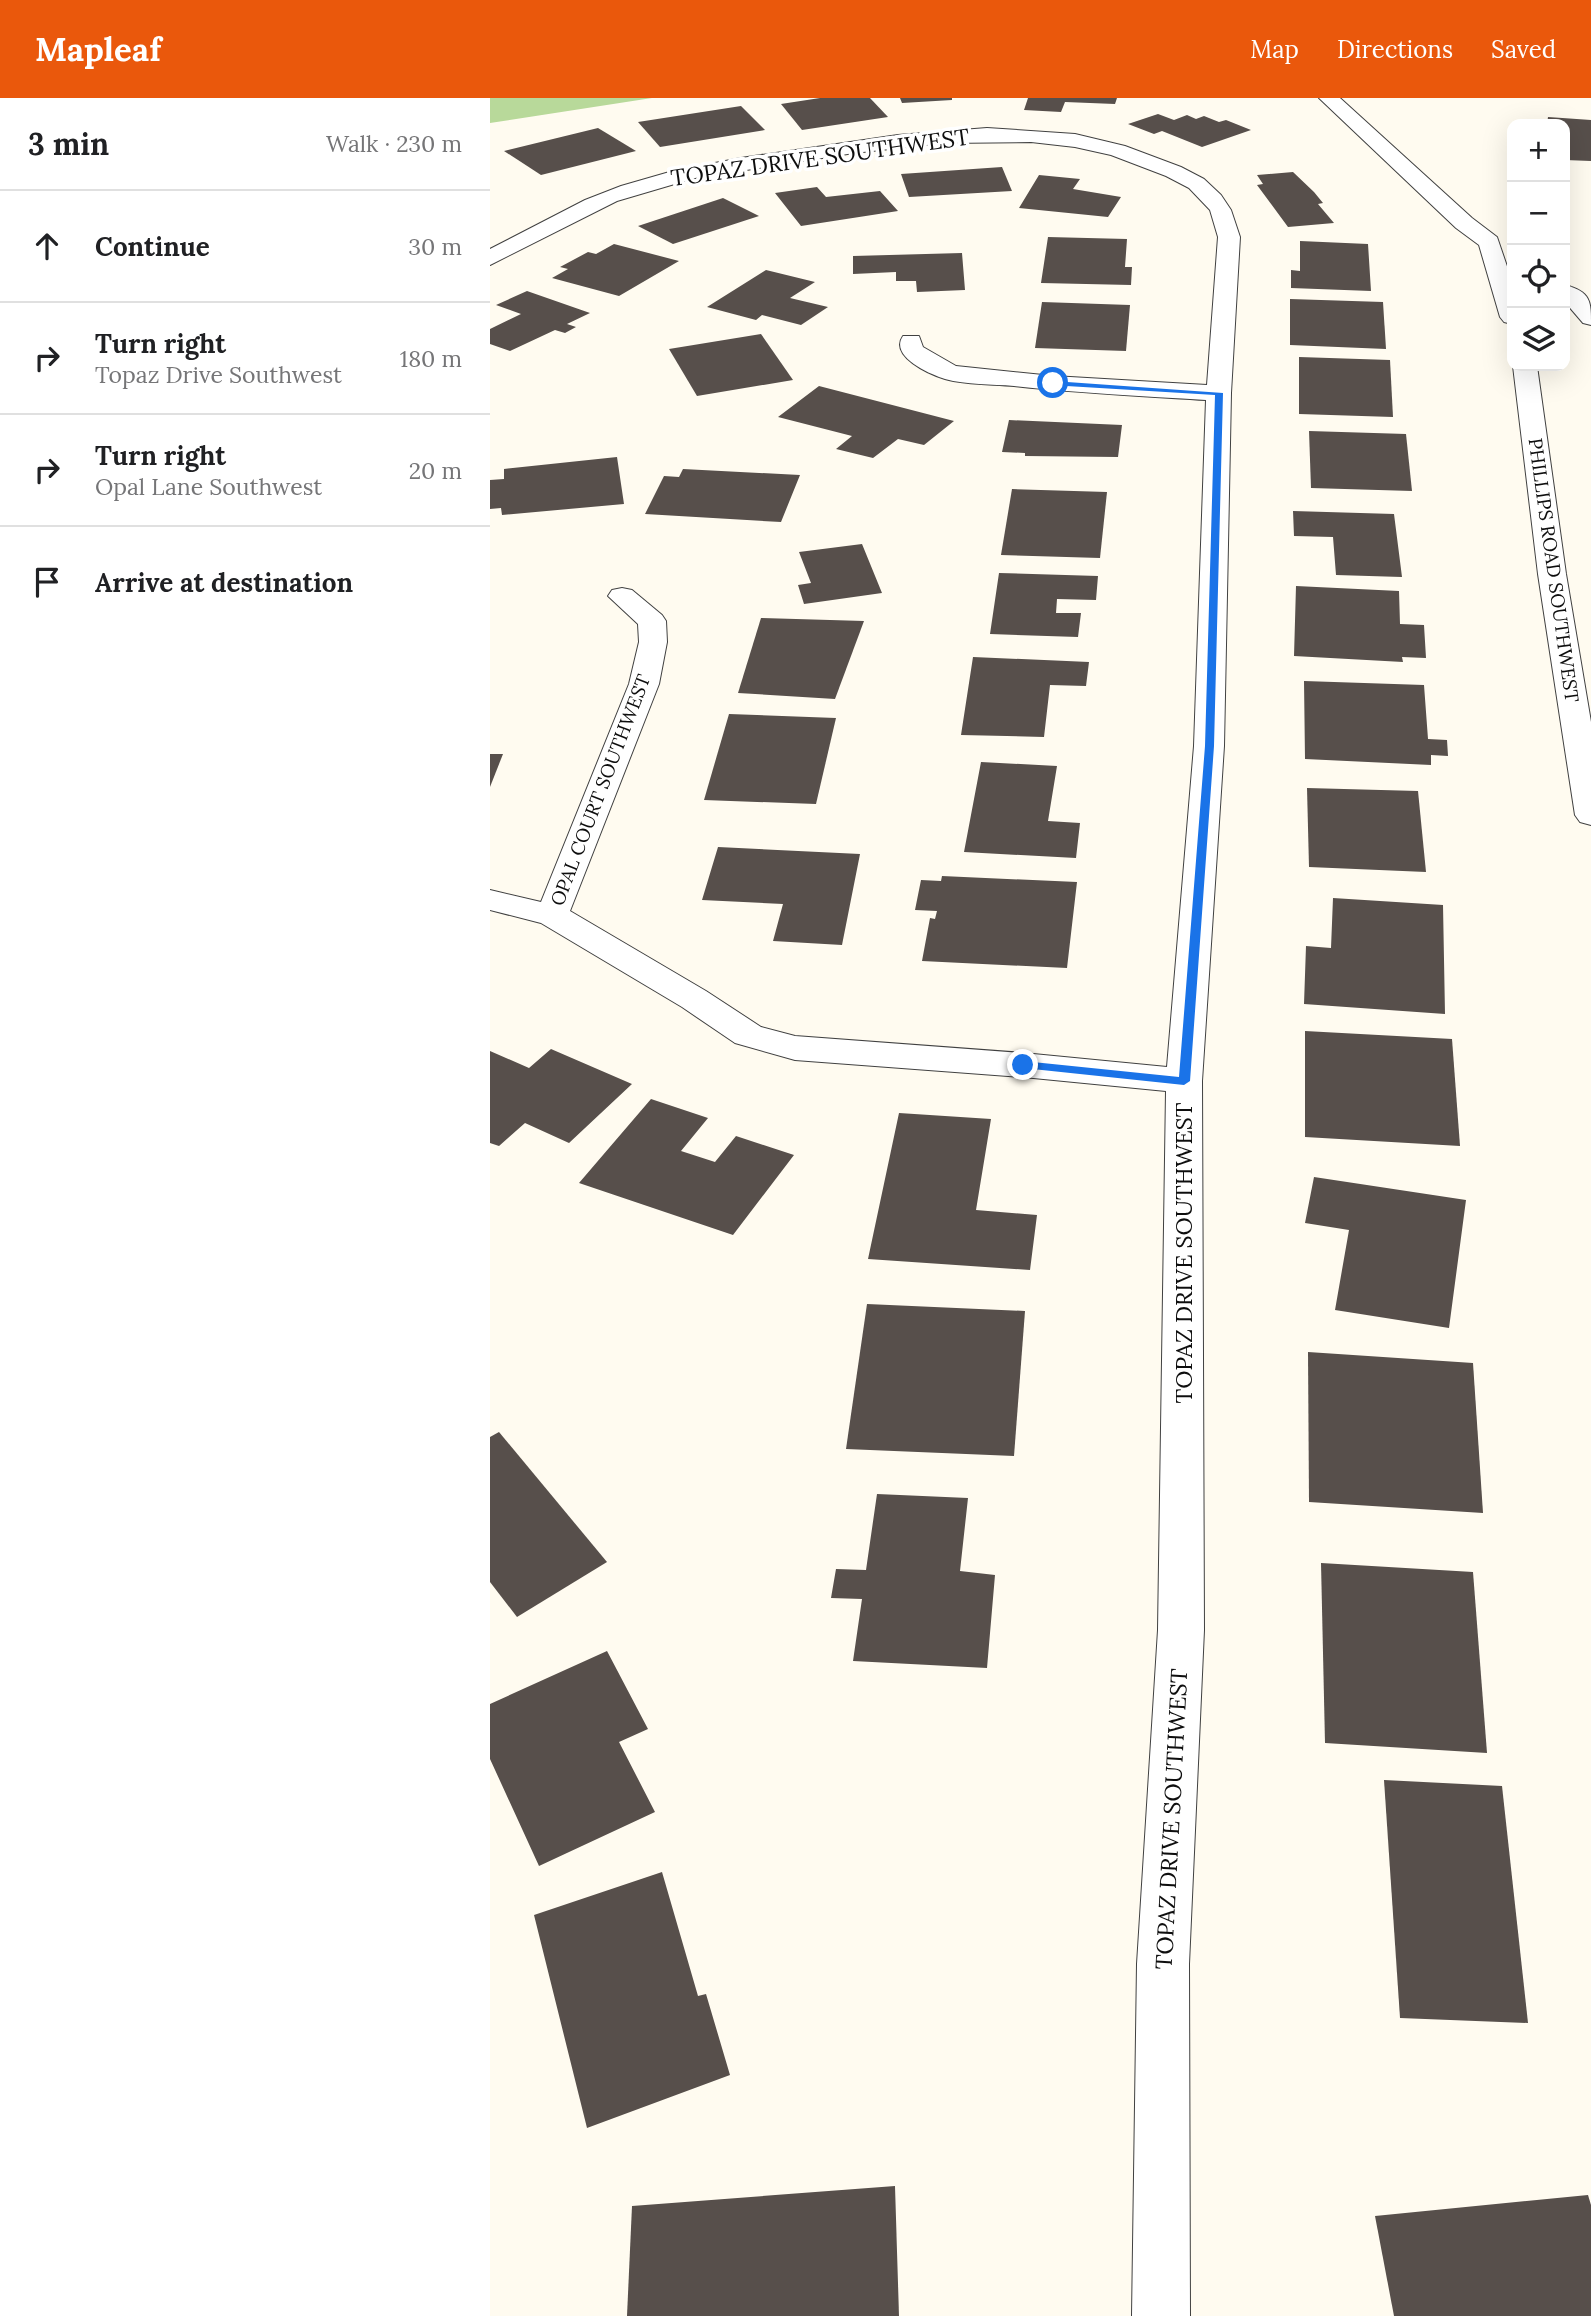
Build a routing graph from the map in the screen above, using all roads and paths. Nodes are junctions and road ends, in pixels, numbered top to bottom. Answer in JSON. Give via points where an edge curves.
{"nodes":[{"id":1,"x":1329,"y":98,"type":"edge"},
{"id":2,"x":490,"y":258,"type":"edge"},
{"id":3,"x":1507,"y":280,"type":"edge"},
{"id":4,"x":1570,"y":295,"type":"edge"},
{"id":5,"x":1591,"y":318,"type":"edge"},
{"id":6,"x":911,"y":341,"type":"dead end"},
{"id":7,"x":1526,"y":371,"type":"edge"},
{"id":8,"x":1219,"y":393,"type":"junction"},
{"id":9,"x":622,"y":596,"type":"dead end"},
{"id":10,"x":1591,"y":815,"type":"edge"},
{"id":11,"x":490,"y":900,"type":"edge"},
{"id":12,"x":552,"y":915,"type":"junction"},
{"id":13,"x":1184,"y":1081,"type":"junction"},
{"id":14,"x":1161,"y":2316,"type":"edge"}],
"edges":[{"from":1,"to":3,"type":"street","via":[[1489,242]]},
{"from":2,"to":8,"type":"street","name":"TOPAZ DRIVE SOUTHWEST","via":[[603,199],[675,176],[943,135],[1079,140],[1125,152],[1186,177],[1211,194],[1225,213],[1229,237]]},
{"from":4,"to":5,"type":"street"},
{"from":6,"to":8,"type":"street","via":[[911,350],[951,373]]},
{"from":7,"to":10,"type":"street","name":"PHILLIPS ROAD SOUTHWEST"},
{"from":8,"to":13,"type":"street","name":"TOPAZ DRIVE SOUTHWEST","via":[[1209,746]]},
{"from":9,"to":12,"type":"street","name":"OPAL COURT SOUTHWEST","via":[[652,621],[653,642],[644,684]]},
{"from":11,"to":12,"type":"street"},
{"from":12,"to":13,"type":"street","via":[[748,1035],[795,1048]]},
{"from":13,"to":14,"type":"street","name":"TOPAZ DRIVE SOUTHWEST","via":[[1181,1630],[1163,1964]]}]}
